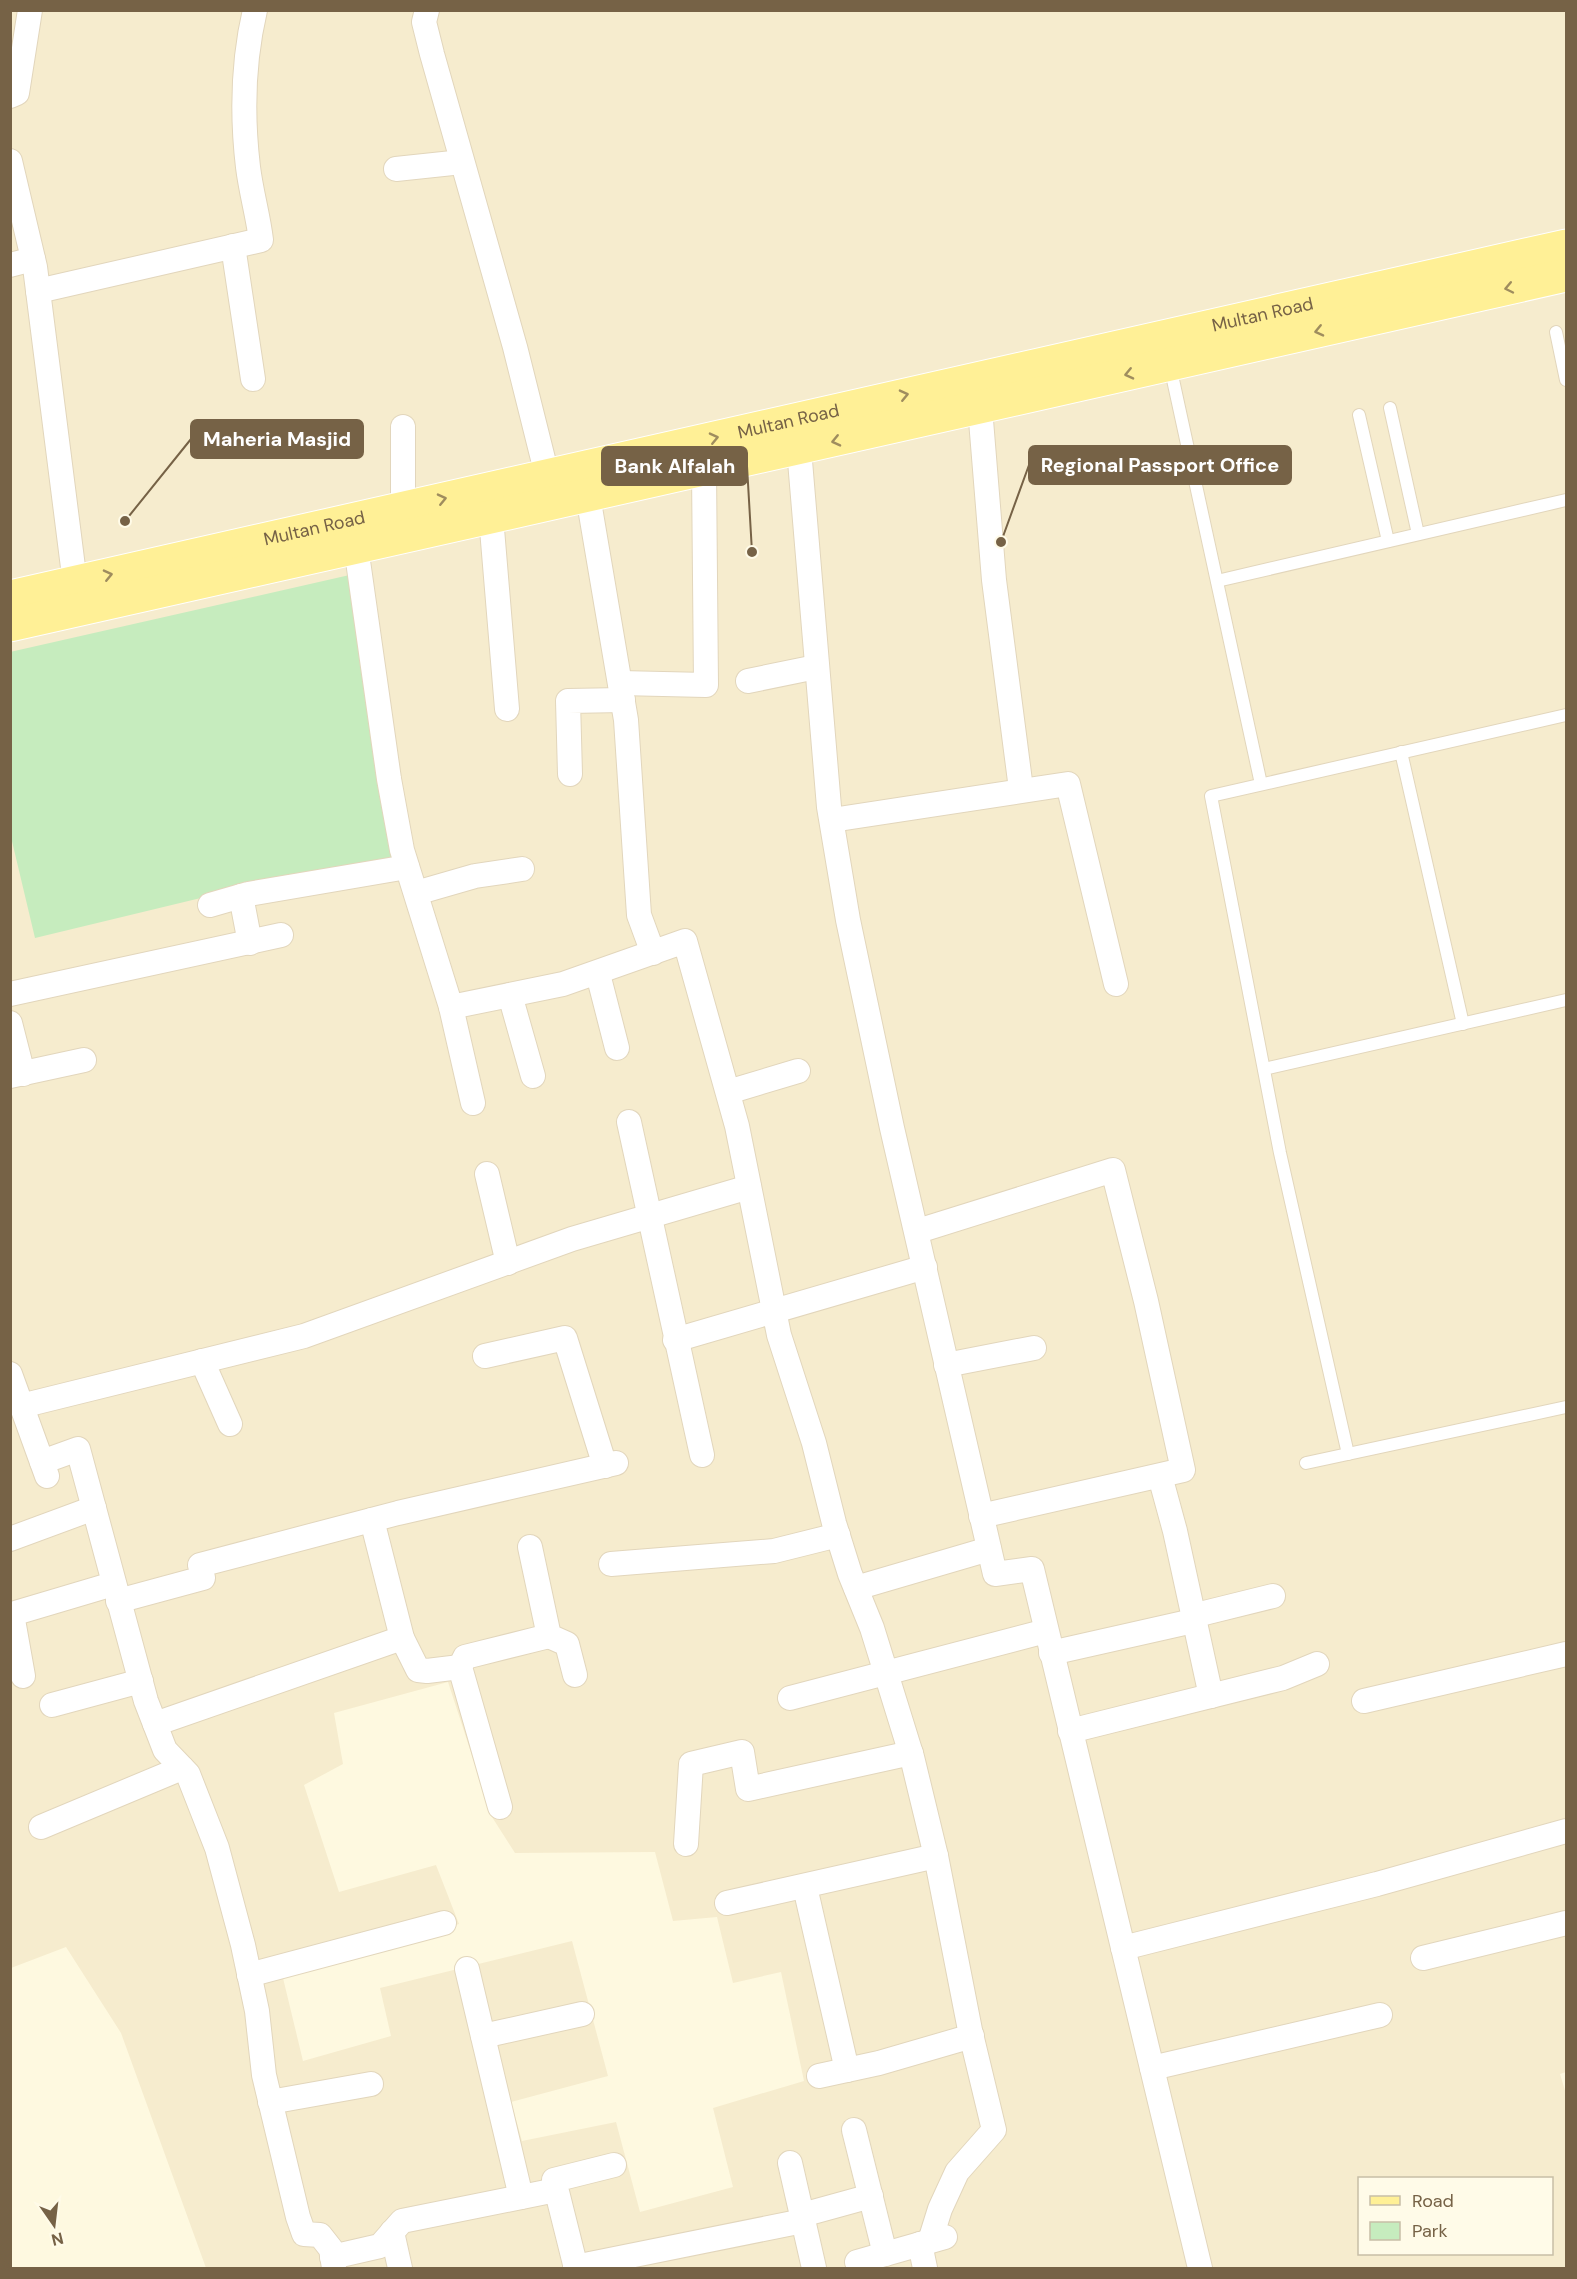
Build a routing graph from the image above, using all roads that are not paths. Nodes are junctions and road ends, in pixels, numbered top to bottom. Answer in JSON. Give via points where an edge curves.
{"nodes":[{"id":1,"x":30,"y":10,"type":"edge"},
{"id":2,"x":255,"y":10,"type":"edge"},
{"id":3,"x":428,"y":10,"type":"edge"},
{"id":4,"x":10,"y":96,"type":"edge"},
{"id":5,"x":10,"y":161,"type":"edge"},
{"id":6,"x":462,"y":162,"type":"junction"},
{"id":7,"x":396,"y":169,"type":"dead end"},
{"id":8,"x":232,"y":246,"type":"junction"},
{"id":9,"x":1566,"y":246,"type":"edge"},
{"id":10,"x":22,"y":262,"type":"edge"},
{"id":11,"x":1566,"y":275,"type":"edge"},
{"id":12,"x":38,"y":291,"type":"junction"},
{"id":13,"x":1556,"y":332,"type":"dead end"},
{"id":14,"x":1170,"y":365,"type":"junction"},
{"id":15,"x":253,"y":379,"type":"dead end"},
{"id":16,"x":1566,"y":380,"type":"edge"},
{"id":17,"x":980,"y":408,"type":"junction"},
{"id":18,"x":1390,"y":408,"type":"dead end"},
{"id":19,"x":1359,"y":415,"type":"dead end"},
{"id":20,"x":403,"y":427,"type":"dead end"},
{"id":21,"x":799,"y":449,"type":"junction"},
{"id":22,"x":704,"y":470,"type":"junction"},
{"id":23,"x":547,"y":475,"type":"junction"},
{"id":24,"x":588,"y":496,"type":"junction"},
{"id":25,"x":1566,"y":500,"type":"edge"},
{"id":26,"x":403,"y":508,"type":"junction"},
{"id":27,"x":491,"y":517,"type":"junction"},
{"id":28,"x":1418,"y":534,"type":"junction"},
{"id":29,"x":1389,"y":541,"type":"junction"},
{"id":30,"x":356,"y":547,"type":"junction"},
{"id":31,"x":1217,"y":581,"type":"junction"},
{"id":32,"x":75,"y":583,"type":"junction"},
{"id":33,"x":10,"y":597,"type":"edge"},
{"id":34,"x":10,"y":625,"type":"edge"},
{"id":35,"x":816,"y":667,"type":"junction"},
{"id":36,"x":748,"y":681,"type":"dead end"},
{"id":37,"x":621,"y":691,"type":"junction"},
{"id":38,"x":507,"y":709,"type":"dead end"},
{"id":39,"x":1566,"y":715,"type":"edge"},
{"id":40,"x":1401,"y":752,"type":"junction"},
{"id":41,"x":570,"y":774,"type":"dead end"},
{"id":42,"x":1261,"y":784,"type":"junction"},
{"id":43,"x":1021,"y":789,"type":"junction"},
{"id":44,"x":832,"y":820,"type":"junction"},
{"id":45,"x":407,"y":867,"type":"junction"},
{"id":46,"x":522,"y":869,"type":"dead end"},
{"id":47,"x":416,"y":893,"type":"junction"},
{"id":48,"x":241,"y":896,"type":"junction"},
{"id":49,"x":210,"y":905,"type":"dead end"},
{"id":50,"x":281,"y":935,"type":"dead end"},
{"id":51,"x":250,"y":943,"type":"junction"},
{"id":52,"x":653,"y":953,"type":"junction"},
{"id":53,"x":597,"y":974,"type":"junction"},
{"id":54,"x":1116,"y":984,"type":"dead end"},
{"id":55,"x":10,"y":994,"type":"edge"},
{"id":56,"x":510,"y":994,"type":"junction"},
{"id":57,"x":1566,"y":1000,"type":"edge"},
{"id":58,"x":451,"y":1006,"type":"junction"},
{"id":59,"x":10,"y":1023,"type":"edge"},
{"id":60,"x":1463,"y":1024,"type":"junction"},
{"id":61,"x":617,"y":1048,"type":"dead end"},
{"id":62,"x":84,"y":1060,"type":"dead end"},
{"id":63,"x":1264,"y":1069,"type":"junction"},
{"id":64,"x":798,"y":1071,"type":"dead end"},
{"id":65,"x":17,"y":1075,"type":"edge"},
{"id":66,"x":533,"y":1076,"type":"dead end"},
{"id":67,"x":728,"y":1092,"type":"junction"},
{"id":68,"x":472,"y":1103,"type":"dead end"},
{"id":69,"x":629,"y":1122,"type":"dead end"},
{"id":70,"x":488,"y":1174,"type":"dead end"},
{"id":71,"x":749,"y":1187,"type":"junction"},
{"id":72,"x":650,"y":1217,"type":"junction"},
{"id":73,"x":918,"y":1232,"type":"junction"},
{"id":74,"x":508,"y":1263,"type":"junction"},
{"id":75,"x":925,"y":1267,"type":"junction"},
{"id":76,"x":774,"y":1312,"type":"junction"},
{"id":77,"x":675,"y":1340,"type":"junction"},
{"id":78,"x":1034,"y":1348,"type":"dead end"},
{"id":79,"x":485,"y":1356,"type":"dead end"},
{"id":80,"x":202,"y":1361,"type":"junction"},
{"id":81,"x":946,"y":1365,"type":"junction"},
{"id":82,"x":10,"y":1374,"type":"edge"},
{"id":83,"x":21,"y":1406,"type":"junction"},
{"id":84,"x":1566,"y":1407,"type":"edge"},
{"id":85,"x":230,"y":1424,"type":"dead end"},
{"id":86,"x":1348,"y":1454,"type":"junction"},
{"id":87,"x":702,"y":1455,"type":"dead end"},
{"id":88,"x":1306,"y":1463,"type":"dead end"},
{"id":89,"x":1160,"y":1476,"type":"junction"},
{"id":90,"x":94,"y":1508,"type":"junction"},
{"id":91,"x":981,"y":1516,"type":"junction"},
{"id":92,"x":372,"y":1520,"type":"junction"},
{"id":93,"x":838,"y":1535,"type":"junction"},
{"id":94,"x":10,"y":1539,"type":"edge"},
{"id":95,"x":530,"y":1547,"type":"dead end"},
{"id":96,"x":989,"y":1549,"type":"junction"},
{"id":97,"x":611,"y":1564,"type":"dead end"},
{"id":98,"x":856,"y":1588,"type":"junction"},
{"id":99,"x":116,"y":1592,"type":"junction"},
{"id":100,"x":1273,"y":1596,"type":"dead end"},
{"id":101,"x":1192,"y":1618,"type":"junction"},
{"id":102,"x":549,"y":1636,"type":"junction"},
{"id":103,"x":402,"y":1638,"type":"junction"},
{"id":104,"x":1048,"y":1642,"type":"junction"},
{"id":105,"x":1566,"y":1654,"type":"edge"},
{"id":106,"x":1317,"y":1664,"type":"dead end"},
{"id":107,"x":460,"y":1666,"type":"junction"},
{"id":108,"x":887,"y":1671,"type":"junction"},
{"id":109,"x":575,"y":1675,"type":"dead end"},
{"id":110,"x":23,"y":1676,"type":"dead end"},
{"id":111,"x":141,"y":1681,"type":"junction"},
{"id":112,"x":1211,"y":1696,"type":"junction"},
{"id":113,"x":790,"y":1698,"type":"dead end"},
{"id":114,"x":1364,"y":1701,"type":"dead end"},
{"id":115,"x":52,"y":1705,"type":"dead end"},
{"id":116,"x":155,"y":1724,"type":"junction"},
{"id":117,"x":1070,"y":1731,"type":"junction"},
{"id":118,"x":911,"y":1753,"type":"junction"},
{"id":119,"x":182,"y":1768,"type":"junction"},
{"id":120,"x":500,"y":1807,"type":"dead end"},
{"id":121,"x":41,"y":1827,"type":"dead end"},
{"id":122,"x":1566,"y":1831,"type":"edge"},
{"id":123,"x":686,"y":1844,"type":"dead end"},
{"id":124,"x":936,"y":1856,"type":"junction"},
{"id":125,"x":805,"y":1887,"type":"junction"},
{"id":126,"x":727,"y":1903,"type":"dead end"},
{"id":127,"x":444,"y":1923,"type":"dead end"},
{"id":128,"x":1566,"y":1923,"type":"edge"},
{"id":129,"x":1124,"y":1948,"type":"junction"},
{"id":130,"x":1424,"y":1958,"type":"dead end"},
{"id":131,"x":467,"y":1969,"type":"dead end"},
{"id":132,"x":249,"y":1975,"type":"junction"},
{"id":133,"x":582,"y":2014,"type":"dead end"},
{"id":134,"x":1380,"y":2015,"type":"dead end"},
{"id":135,"x":483,"y":2036,"type":"junction"},
{"id":136,"x":972,"y":2036,"type":"junction"},
{"id":137,"x":1152,"y":2068,"type":"junction"},
{"id":138,"x":847,"y":2070,"type":"junction"},
{"id":139,"x":819,"y":2076,"type":"dead end"},
{"id":140,"x":371,"y":2084,"type":"dead end"},
{"id":141,"x":270,"y":2102,"type":"junction"},
{"id":142,"x":854,"y":2130,"type":"dead end"},
{"id":143,"x":790,"y":2163,"type":"dead end"},
{"id":144,"x":614,"y":2165,"type":"dead end"},
{"id":145,"x":556,"y":2190,"type":"junction"},
{"id":146,"x":870,"y":2196,"type":"junction"},
{"id":147,"x":521,"y":2197,"type":"junction"},
{"id":148,"x":802,"y":2218,"type":"junction"},
{"id":149,"x":392,"y":2232,"type":"junction"},
{"id":150,"x":933,"y":2241,"type":"junction"},
{"id":151,"x":885,"y":2254,"type":"junction"},
{"id":152,"x":857,"y":2262,"type":"dead end"},
{"id":153,"x":333,"y":2263,"type":"edge"},
{"id":154,"x":400,"y":2268,"type":"edge"},
{"id":155,"x":575,"y":2268,"type":"edge"},
{"id":156,"x":814,"y":2268,"type":"edge"},
{"id":157,"x":925,"y":2268,"type":"edge"},
{"id":158,"x":1200,"y":2268,"type":"edge"}],
"edges":[{"from":1,"to":4,"type":"street","via":[[17,93]]},
{"from":2,"to":8,"type":"street","via":[[244,106],[248,168],[261,240]]},
{"from":3,"to":6,"type":"street","via":[[424,22]]},
{"from":5,"to":10,"type":"street"},
{"from":6,"to":7,"type":"street"},
{"from":6,"to":23,"type":"street"},
{"from":8,"to":12,"type":"street"},
{"from":8,"to":15,"type":"street"},
{"from":23,"to":9,"type":"main road","name":"Multan Road","one_way":true},
{"from":10,"to":12,"type":"street"},
{"from":11,"to":14,"type":"main road","name":"Multan Road","one_way":true},
{"from":12,"to":32,"type":"street"},
{"from":13,"to":16,"type":"lane"},
{"from":14,"to":17,"type":"main road","name":"Multan Road","one_way":true},
{"from":14,"to":31,"type":"lane"},
{"from":17,"to":21,"type":"main road","name":"Multan Road","one_way":true},
{"from":17,"to":43,"type":"street","via":[[994,580]]},
{"from":18,"to":28,"type":"lane"},
{"from":19,"to":29,"type":"lane"},
{"from":20,"to":26,"type":"street"},
{"from":21,"to":22,"type":"main road","name":"Multan Road"},
{"from":21,"to":35,"type":"street"},
{"from":22,"to":24,"type":"main road","name":"Multan Road"},
{"from":22,"to":37,"type":"street","via":[[706,685]]},
{"from":26,"to":23,"type":"main road","name":"Multan Road","one_way":true},
{"from":24,"to":27,"type":"main road","name":"Multan Road"},
{"from":24,"to":37,"type":"street"},
{"from":25,"to":28,"type":"lane"},
{"from":32,"to":26,"type":"main road","name":"Multan Road","one_way":true},
{"from":27,"to":30,"type":"main road","name":"Multan Road"},
{"from":27,"to":38,"type":"street"},
{"from":28,"to":29,"type":"lane"},
{"from":29,"to":31,"type":"lane"},
{"from":30,"to":34,"type":"main road","name":"Multan Road"},
{"from":30,"to":45,"type":"street","via":[[389,779]]},
{"from":31,"to":42,"type":"lane"},
{"from":32,"to":33,"type":"main road","name":"Multan Road"},
{"from":35,"to":36,"type":"street"},
{"from":35,"to":44,"type":"street"},
{"from":37,"to":41,"type":"street","via":[[568,701]]},
{"from":37,"to":52,"type":"street","via":[[639,915]]},
{"from":39,"to":40,"type":"lane"},
{"from":40,"to":42,"type":"lane"},
{"from":40,"to":60,"type":"lane"},
{"from":42,"to":63,"type":"lane","via":[[1211,796]]},
{"from":43,"to":44,"type":"street"},
{"from":43,"to":54,"type":"street","via":[[1068,784]]},
{"from":44,"to":73,"type":"street","via":[[848,920]]},
{"from":45,"to":47,"type":"street"},
{"from":45,"to":48,"type":"street"},
{"from":46,"to":47,"type":"street","via":[[475,876]]},
{"from":47,"to":58,"type":"street"},
{"from":48,"to":49,"type":"street"},
{"from":48,"to":51,"type":"street"},
{"from":50,"to":51,"type":"street"},
{"from":51,"to":55,"type":"street"},
{"from":52,"to":53,"type":"street"},
{"from":52,"to":67,"type":"street","via":[[685,941]]},
{"from":53,"to":56,"type":"street"},
{"from":53,"to":61,"type":"street"},
{"from":56,"to":58,"type":"street"},
{"from":56,"to":66,"type":"street"},
{"from":57,"to":60,"type":"lane"},
{"from":58,"to":68,"type":"street"},
{"from":59,"to":65,"type":"street"},
{"from":60,"to":63,"type":"lane"},
{"from":62,"to":65,"type":"street"},
{"from":63,"to":86,"type":"lane"},
{"from":64,"to":67,"type":"street"},
{"from":67,"to":71,"type":"street"},
{"from":69,"to":72,"type":"street"},
{"from":70,"to":74,"type":"street"},
{"from":71,"to":72,"type":"street"},
{"from":71,"to":76,"type":"street"},
{"from":72,"to":74,"type":"street","via":[[572,1239]]},
{"from":72,"to":77,"type":"street"},
{"from":73,"to":75,"type":"street"},
{"from":73,"to":89,"type":"street","via":[[1113,1170],[1183,1470]]},
{"from":74,"to":80,"type":"street","via":[[304,1336]]},
{"from":75,"to":76,"type":"street"},
{"from":75,"to":81,"type":"street"},
{"from":76,"to":77,"type":"street"},
{"from":76,"to":93,"type":"street"},
{"from":77,"to":87,"type":"street"},
{"from":78,"to":81,"type":"street"},
{"from":79,"to":92,"type":"street","via":[[565,1338],[610,1464]]},
{"from":80,"to":83,"type":"street"},
{"from":80,"to":85,"type":"street"},
{"from":81,"to":91,"type":"street"},
{"from":82,"to":83,"type":"street"},
{"from":83,"to":90,"type":"street","via":[[45,1469],[78,1449]]},
{"from":84,"to":86,"type":"lane"},
{"from":86,"to":88,"type":"lane"},
{"from":89,"to":91,"type":"street"},
{"from":89,"to":101,"type":"street"},
{"from":90,"to":94,"type":"street"},
{"from":90,"to":99,"type":"street"},
{"from":91,"to":96,"type":"street"},
{"from":92,"to":99,"type":"street","via":[[200,1564],[203,1578]]},
{"from":92,"to":103,"type":"street"},
{"from":93,"to":97,"type":"street","via":[[774,1551]]},
{"from":93,"to":98,"type":"street"},
{"from":95,"to":102,"type":"street"},
{"from":96,"to":98,"type":"street"},
{"from":96,"to":104,"type":"street","via":[[995,1574],[1032,1569]]},
{"from":98,"to":108,"type":"street"},
{"from":99,"to":110,"type":"street","via":[[12,1614]]},
{"from":99,"to":111,"type":"street"},
{"from":100,"to":101,"type":"street"},
{"from":101,"to":104,"type":"street"},
{"from":101,"to":112,"type":"street"},
{"from":102,"to":107,"type":"street","via":[[465,1657]]},
{"from":102,"to":109,"type":"street","via":[[567,1644]]},
{"from":103,"to":107,"type":"street","via":[[418,1670]]},
{"from":103,"to":116,"type":"street"},
{"from":104,"to":108,"type":"street"},
{"from":104,"to":117,"type":"street"},
{"from":105,"to":114,"type":"street"},
{"from":106,"to":112,"type":"street","via":[[1282,1678]]},
{"from":107,"to":120,"type":"street"},
{"from":108,"to":113,"type":"street"},
{"from":108,"to":118,"type":"street"},
{"from":111,"to":115,"type":"street"},
{"from":111,"to":116,"type":"street"},
{"from":112,"to":117,"type":"street"},
{"from":116,"to":119,"type":"street","via":[[165,1750]]},
{"from":117,"to":129,"type":"street"},
{"from":118,"to":123,"type":"street","via":[[748,1789],[742,1752],[691,1764]]},
{"from":118,"to":124,"type":"street"},
{"from":119,"to":121,"type":"street"},
{"from":119,"to":132,"type":"street","via":[[188,1774],[217,1848]]},
{"from":122,"to":129,"type":"street"},
{"from":124,"to":125,"type":"street"},
{"from":124,"to":136,"type":"street"},
{"from":125,"to":126,"type":"street"},
{"from":125,"to":138,"type":"street"},
{"from":127,"to":132,"type":"street"},
{"from":128,"to":130,"type":"street"},
{"from":129,"to":137,"type":"street"},
{"from":131,"to":135,"type":"street"},
{"from":132,"to":141,"type":"street"},
{"from":133,"to":135,"type":"street"},
{"from":134,"to":137,"type":"street"},
{"from":135,"to":147,"type":"street"},
{"from":136,"to":138,"type":"street"},
{"from":136,"to":150,"type":"street","via":[[994,2130],[957,2172],[940,2209]]},
{"from":137,"to":158,"type":"street"},
{"from":138,"to":139,"type":"street"},
{"from":140,"to":141,"type":"street"},
{"from":141,"to":153,"type":"street","via":[[304,2234],[320,2235],[331,2249]]},
{"from":142,"to":146,"type":"street"},
{"from":143,"to":148,"type":"street"},
{"from":144,"to":145,"type":"street","via":[[554,2180]]},
{"from":145,"to":147,"type":"street"},
{"from":145,"to":155,"type":"street"},
{"from":146,"to":148,"type":"street"},
{"from":146,"to":151,"type":"street"},
{"from":147,"to":149,"type":"street","via":[[402,2222]]},
{"from":148,"to":155,"type":"street"},
{"from":148,"to":156,"type":"street"},
{"from":149,"to":153,"type":"street","via":[[380,2246]]},
{"from":149,"to":154,"type":"street"},
{"from":150,"to":151,"type":"street"},
{"from":150,"to":157,"type":"street"},
{"from":151,"to":152,"type":"street"}]}
